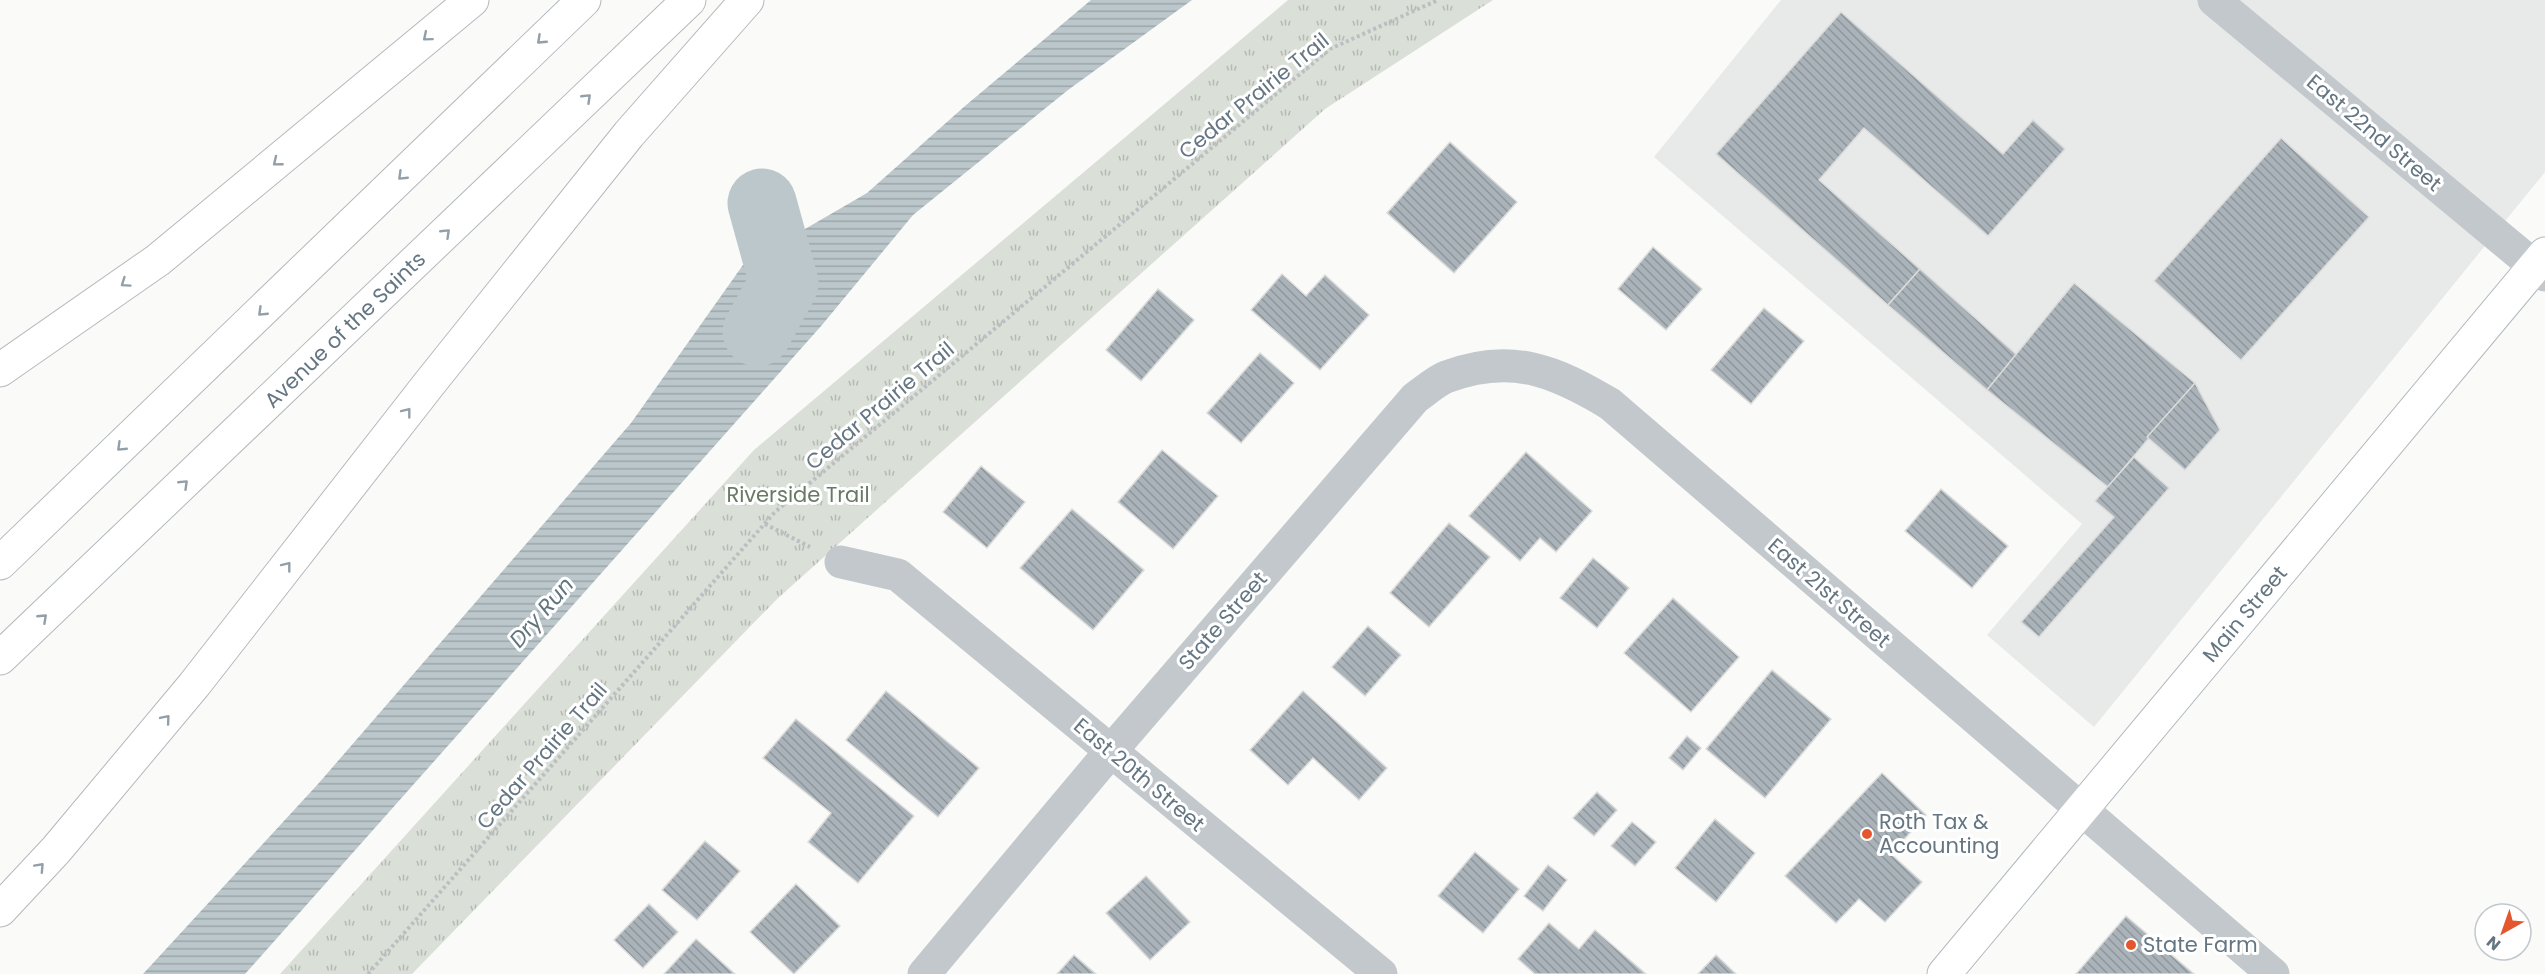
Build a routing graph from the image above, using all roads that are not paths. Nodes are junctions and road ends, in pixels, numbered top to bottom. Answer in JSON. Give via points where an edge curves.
{"nodes":[{"id":1,"x":472,"y":0,"type":"edge"},
{"id":2,"x":584,"y":0,"type":"edge"},
{"id":3,"x":688,"y":0,"type":"edge"},
{"id":4,"x":747,"y":0,"type":"edge"},
{"id":5,"x":2214,"y":0,"type":"edge"},
{"id":6,"x":2542,"y":265,"type":"edge"},
{"id":7,"x":0,"y":370,"type":"edge"},
{"id":8,"x":1574,"y":382,"type":"joint"},
{"id":9,"x":0,"y":562,"type":"edge"},
{"id":10,"x":841,"y":562,"type":"road end"},
{"id":11,"x":0,"y":658,"type":"edge"},
{"id":12,"x":1111,"y":751,"type":"junction"},
{"id":13,"x":2081,"y":810,"type":"junction"},
{"id":14,"x":0,"y":910,"type":"edge"},
{"id":15,"x":924,"y":974,"type":"edge"},
{"id":16,"x":1381,"y":974,"type":"edge"},
{"id":17,"x":1944,"y":974,"type":"edge"},
{"id":18,"x":2273,"y":974,"type":"edge"}],
"edges":[{"from":1,"to":7,"type":"main road","one_way":true,"via":[[158,260]]},
{"from":2,"to":9,"type":"main road","one_way":true},
{"from":11,"to":3,"type":"main road","name":"Avenue of the Saints","one_way":true},
{"from":14,"to":4,"type":"main road","one_way":true,"via":[[56,850],[194,685],[629,134]]},
{"from":5,"to":6,"type":"street","name":"East 22nd Street"},
{"from":6,"to":13,"type":"main road","name":"Main Street"},
{"from":8,"to":12,"type":"street","name":"State Street","via":[[1511,364],[1445,377],[1415,398]]},
{"from":8,"to":13,"type":"street","name":"East 21st Street","via":[[1610,404]]},
{"from":10,"to":12,"type":"street","name":"East 20th Street","via":[[898,575]]},
{"from":12,"to":15,"type":"street","name":"State Street"},
{"from":12,"to":16,"type":"street","name":"East 20th Street"},
{"from":13,"to":17,"type":"main road","name":"Main Street"},
{"from":13,"to":18,"type":"street","name":"East 21st Street"}]}
